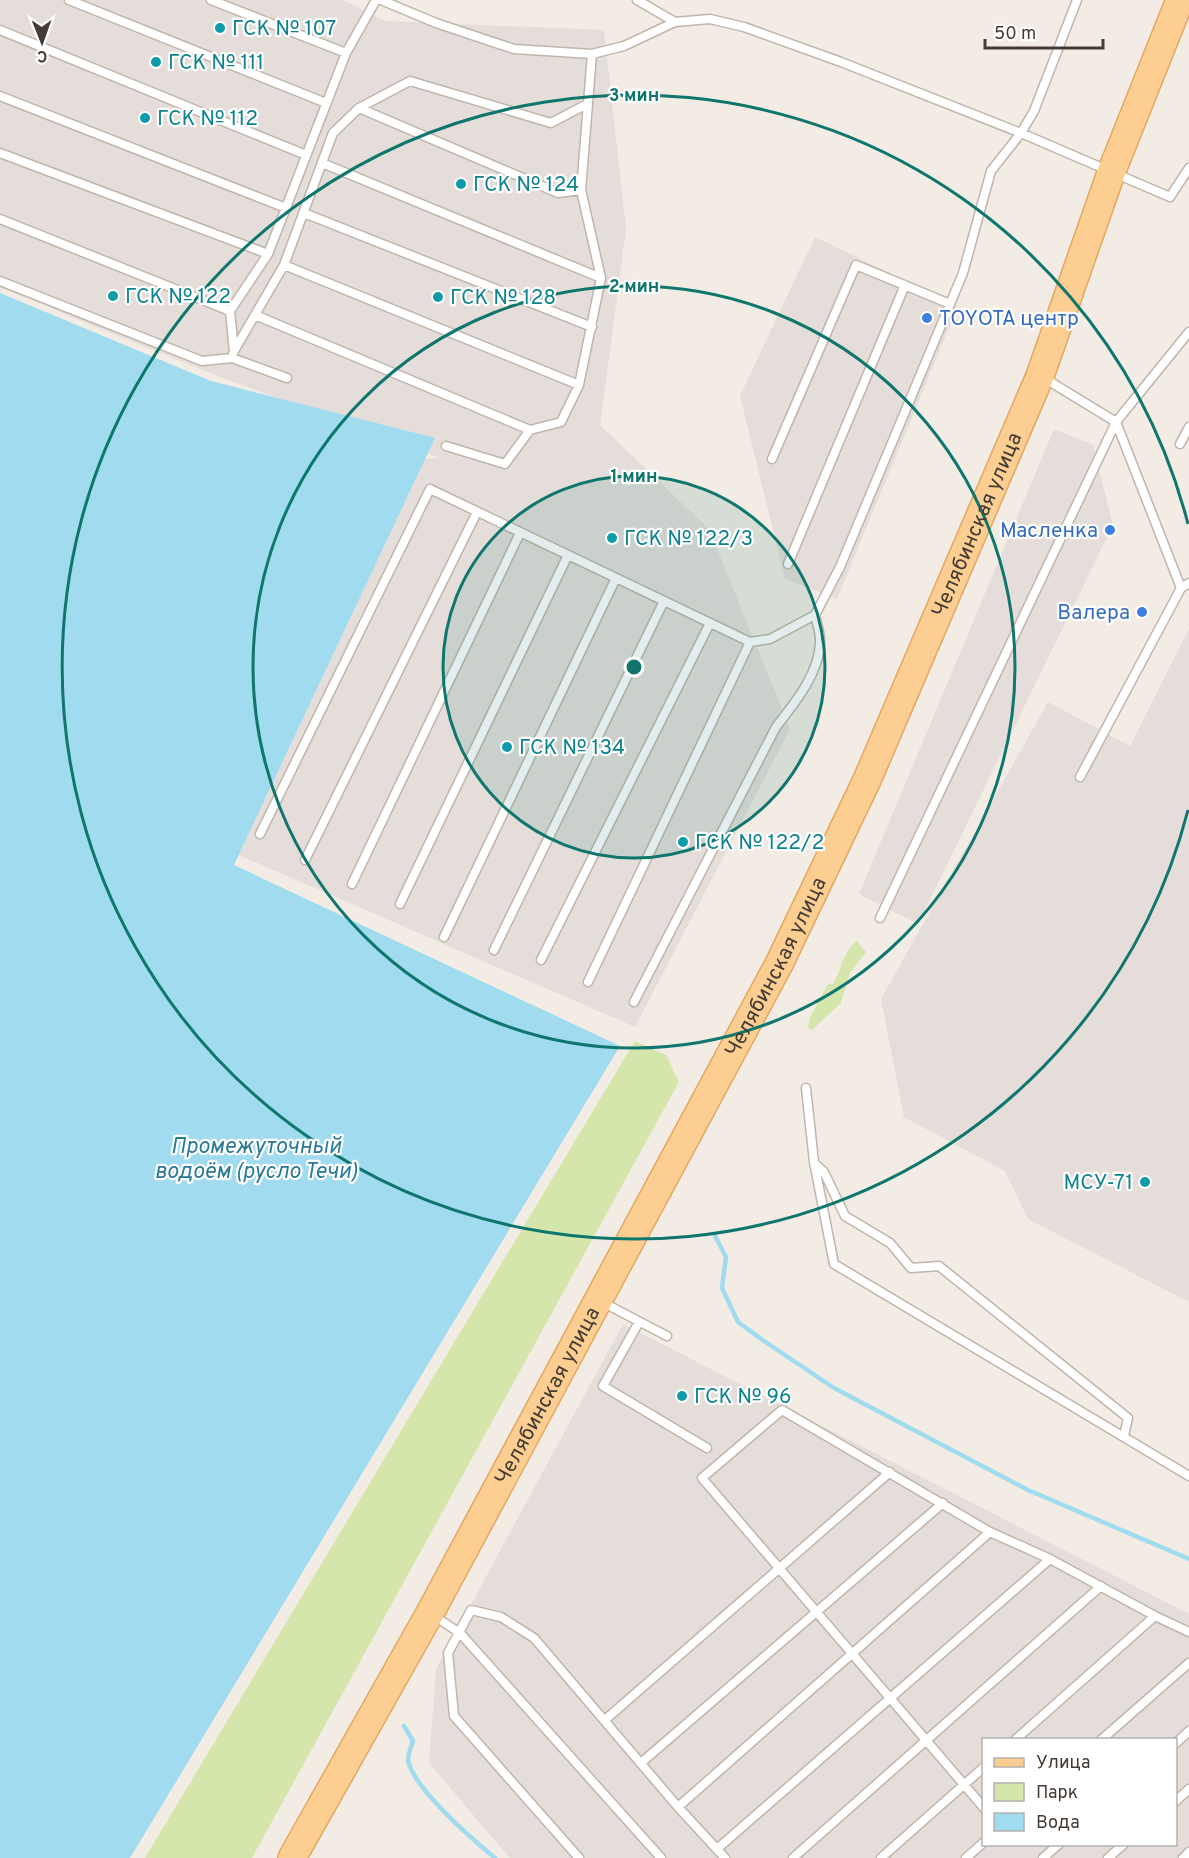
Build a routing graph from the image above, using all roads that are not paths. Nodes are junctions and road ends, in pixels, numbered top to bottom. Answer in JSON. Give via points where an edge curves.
{"nodes":[{"id":1,"x":69,"y":0,"type":"edge"},
{"id":2,"x":212,"y":0,"type":"edge"},
{"id":3,"x":376,"y":0,"type":"edge"},
{"id":4,"x":381,"y":0,"type":"edge"},
{"id":5,"x":637,"y":0,"type":"edge"},
{"id":6,"x":1077,"y":0,"type":"edge"},
{"id":7,"x":1180,"y":0,"type":"edge"},
{"id":8,"x":675,"y":22,"type":"junction"},
{"id":9,"x":0,"y":30,"type":"edge"},
{"id":10,"x":346,"y":53,"type":"junction"},
{"id":11,"x":592,"y":54,"type":"junction"},
{"id":12,"x":0,"y":96,"type":"edge"},
{"id":13,"x":326,"y":103,"type":"junction"},
{"id":14,"x":587,"y":104,"type":"junction"},
{"id":15,"x":359,"y":108,"type":"junction"},
{"id":16,"x":1021,"y":133,"type":"junction"},
{"id":17,"x":0,"y":153,"type":"edge"},
{"id":18,"x":306,"y":155,"type":"junction"},
{"id":19,"x":322,"y":163,"type":"junction"},
{"id":20,"x":1189,"y":168,"type":"edge"},
{"id":21,"x":1111,"y":173,"type":"junction"},
{"id":22,"x":581,"y":190,"type":"junction"},
{"id":23,"x":286,"y":208,"type":"junction"},
{"id":24,"x":303,"y":213,"type":"junction"},
{"id":25,"x":0,"y":219,"type":"edge"},
{"id":26,"x":268,"y":254,"type":"junction"},
{"id":27,"x":284,"y":266,"type":"junction"},
{"id":28,"x":601,"y":278,"type":"junction"},
{"id":29,"x":0,"y":281,"type":"edge"},
{"id":30,"x":905,"y":285,"type":"junction"},
{"id":31,"x":950,"y":304,"type":"junction"},
{"id":32,"x":230,"y":312,"type":"junction"},
{"id":33,"x":255,"y":315,"type":"junction"},
{"id":34,"x":592,"y":327,"type":"junction"},
{"id":35,"x":1189,"y":332,"type":"edge"},
{"id":36,"x":233,"y":354,"type":"junction"},
{"id":37,"x":1040,"y":376,"type":"junction"},
{"id":38,"x":287,"y":378,"type":"dead end"},
{"id":39,"x":579,"y":385,"type":"junction"},
{"id":40,"x":1116,"y":422,"type":"junction"},
{"id":41,"x":1189,"y":427,"type":"edge"},
{"id":42,"x":530,"y":430,"type":"junction"},
{"id":43,"x":1180,"y":444,"type":"dead end"},
{"id":44,"x":446,"y":446,"type":"dead end"},
{"id":45,"x":772,"y":459,"type":"dead end"},
{"id":46,"x":477,"y":512,"type":"junction"},
{"id":47,"x":520,"y":532,"type":"junction"},
{"id":48,"x":568,"y":555,"type":"junction"},
{"id":49,"x":788,"y":564,"type":"dead end"},
{"id":50,"x":616,"y":578,"type":"junction"},
{"id":51,"x":1189,"y":583,"type":"edge"},
{"id":52,"x":1181,"y":588,"type":"junction"},
{"id":53,"x":664,"y":601,"type":"junction"},
{"id":54,"x":815,"y":615,"type":"junction"},
{"id":55,"x":710,"y":623,"type":"junction"},
{"id":56,"x":750,"y":642,"type":"junction"},
{"id":57,"x":1080,"y":777,"type":"dead end"},
{"id":58,"x":260,"y":834,"type":"dead end"},
{"id":59,"x":305,"y":860,"type":"dead end"},
{"id":60,"x":352,"y":884,"type":"dead end"},
{"id":61,"x":400,"y":904,"type":"dead end"},
{"id":62,"x":880,"y":918,"type":"dead end"},
{"id":63,"x":444,"y":937,"type":"dead end"},
{"id":64,"x":494,"y":950,"type":"dead end"},
{"id":65,"x":542,"y":960,"type":"dead end"},
{"id":66,"x":588,"y":982,"type":"dead end"},
{"id":67,"x":634,"y":1002,"type":"dead end"},
{"id":68,"x":806,"y":1088,"type":"dead end"},
{"id":69,"x":814,"y":1162,"type":"junction"},
{"id":70,"x":599,"y":1301,"type":"junction"},
{"id":71,"x":639,"y":1322,"type":"junction"},
{"id":72,"x":667,"y":1336,"type":"dead end"},
{"id":73,"x":1124,"y":1436,"type":"junction"},
{"id":74,"x":707,"y":1448,"type":"dead end"},
{"id":75,"x":890,"y":1472,"type":"junction"},
{"id":76,"x":1189,"y":1476,"type":"edge"},
{"id":77,"x":943,"y":1503,"type":"junction"},
{"id":78,"x":990,"y":1532,"type":"junction"},
{"id":79,"x":1050,"y":1559,"type":"junction"},
{"id":80,"x":779,"y":1569,"type":"junction"},
{"id":81,"x":1101,"y":1586,"type":"junction"},
{"id":82,"x":816,"y":1612,"type":"junction"},
{"id":83,"x":430,"y":1613,"type":"junction"},
{"id":84,"x":1155,"y":1616,"type":"junction"},
{"id":85,"x":1189,"y":1632,"type":"edge"},
{"id":86,"x":459,"y":1633,"type":"junction"},
{"id":87,"x":852,"y":1654,"type":"junction"},
{"id":88,"x":1189,"y":1663,"type":"edge"},
{"id":89,"x":890,"y":1698,"type":"junction"},
{"id":90,"x":606,"y":1719,"type":"junction"},
{"id":91,"x":1189,"y":1731,"type":"edge"},
{"id":92,"x":1017,"y":1738,"type":"edge"},
{"id":93,"x":1103,"y":1738,"type":"edge"},
{"id":94,"x":926,"y":1740,"type":"junction"},
{"id":95,"x":1177,"y":1742,"type":"edge"},
{"id":96,"x":642,"y":1762,"type":"junction"},
{"id":97,"x":982,"y":1769,"type":"edge"},
{"id":98,"x":964,"y":1785,"type":"junction"},
{"id":99,"x":1189,"y":1789,"type":"edge"},
{"id":100,"x":1177,"y":1800,"type":"edge"},
{"id":101,"x":982,"y":1806,"type":"edge"},
{"id":102,"x":678,"y":1807,"type":"junction"},
{"id":103,"x":982,"y":1844,"type":"edge"},
{"id":104,"x":1058,"y":1846,"type":"edge"},
{"id":105,"x":1123,"y":1846,"type":"edge"},
{"id":106,"x":717,"y":1849,"type":"junction"},
{"id":107,"x":1189,"y":1852,"type":"edge"},
{"id":108,"x":292,"y":1858,"type":"edge"},
{"id":109,"x":579,"y":1858,"type":"edge"},
{"id":110,"x":661,"y":1858,"type":"edge"},
{"id":111,"x":725,"y":1858,"type":"edge"},
{"id":112,"x":793,"y":1858,"type":"edge"},
{"id":113,"x":880,"y":1858,"type":"edge"},
{"id":114,"x":966,"y":1858,"type":"edge"},
{"id":115,"x":1043,"y":1858,"type":"edge"},
{"id":116,"x":1108,"y":1858,"type":"edge"},
{"id":117,"x":1183,"y":1858,"type":"edge"}],
"edges":[{"from":1,"to":13,"type":"lane"},
{"from":2,"to":10,"type":"lane"},
{"from":3,"to":10,"type":"lane"},
{"from":4,"to":11,"type":"lane","via":[[514,49]]},
{"from":5,"to":8,"type":"lane"},
{"from":6,"to":16,"type":"lane","via":[[1034,111]]},
{"from":7,"to":21,"type":"main road","name":"Челябинская улица"},
{"from":8,"to":11,"type":"lane","via":[[624,46]]},
{"from":8,"to":16,"type":"lane","via":[[710,19],[744,27]]},
{"from":9,"to":18,"type":"lane"},
{"from":10,"to":13,"type":"lane"},
{"from":11,"to":14,"type":"lane"},
{"from":12,"to":23,"type":"lane"},
{"from":13,"to":18,"type":"lane"},
{"from":14,"to":15,"type":"lane","via":[[551,123],[410,81]]},
{"from":14,"to":22,"type":"lane"},
{"from":15,"to":19,"type":"lane","via":[[333,133]]},
{"from":15,"to":22,"type":"lane","via":[[558,193]]},
{"from":16,"to":21,"type":"lane"},
{"from":16,"to":31,"type":"lane","via":[[991,171],[974,238]]},
{"from":17,"to":26,"type":"lane"},
{"from":18,"to":23,"type":"lane"},
{"from":19,"to":24,"type":"lane"},
{"from":19,"to":28,"type":"lane"},
{"from":20,"to":21,"type":"lane","via":[[1170,197]]},
{"from":21,"to":37,"type":"main road","name":"Челябинская улица"},
{"from":22,"to":28,"type":"lane"},
{"from":23,"to":26,"type":"lane"},
{"from":24,"to":27,"type":"lane"},
{"from":24,"to":34,"type":"lane"},
{"from":25,"to":32,"type":"lane"},
{"from":26,"to":32,"type":"lane"},
{"from":27,"to":33,"type":"lane"},
{"from":27,"to":39,"type":"lane"},
{"from":28,"to":34,"type":"lane"},
{"from":29,"to":36,"type":"lane","via":[[202,361]]},
{"from":30,"to":31,"type":"lane"},
{"from":30,"to":45,"type":"lane","via":[[856,265]]},
{"from":30,"to":49,"type":"lane"},
{"from":31,"to":54,"type":"lane","via":[[840,567]]},
{"from":32,"to":36,"type":"lane"},
{"from":33,"to":36,"type":"lane"},
{"from":33,"to":42,"type":"lane"},
{"from":34,"to":39,"type":"lane"},
{"from":35,"to":40,"type":"lane"},
{"from":36,"to":38,"type":"lane"},
{"from":37,"to":40,"type":"lane"},
{"from":37,"to":70,"type":"main road","name":"Челябинская улица","via":[[867,780],[816,888]]},
{"from":39,"to":42,"type":"lane","via":[[561,422]]},
{"from":40,"to":52,"type":"lane"},
{"from":40,"to":62,"type":"lane"},
{"from":41,"to":43,"type":"lane"},
{"from":42,"to":44,"type":"lane","via":[[505,464]]},
{"from":46,"to":47,"type":"lane"},
{"from":46,"to":58,"type":"lane","via":[[430,489]]},
{"from":46,"to":59,"type":"lane"},
{"from":47,"to":48,"type":"lane"},
{"from":47,"to":60,"type":"lane"},
{"from":48,"to":50,"type":"lane"},
{"from":48,"to":61,"type":"lane"},
{"from":50,"to":53,"type":"lane"},
{"from":50,"to":63,"type":"lane"},
{"from":51,"to":52,"type":"lane"},
{"from":52,"to":57,"type":"lane"},
{"from":53,"to":55,"type":"lane"},
{"from":53,"to":64,"type":"lane"},
{"from":54,"to":56,"type":"lane","via":[[770,639]]},
{"from":54,"to":67,"type":"lane","via":[[820,644],[799,698],[776,727]]},
{"from":55,"to":56,"type":"lane"},
{"from":55,"to":65,"type":"lane"},
{"from":56,"to":66,"type":"lane"},
{"from":68,"to":69,"type":"lane"},
{"from":69,"to":73,"type":"lane","via":[[824,1172],[845,1216],[890,1243],[911,1268],[939,1266],[1128,1418]]},
{"from":69,"to":73,"type":"lane","via":[[834,1264]]},
{"from":70,"to":71,"type":"lane"},
{"from":70,"to":83,"type":"main road","name":"Челябинская улица"},
{"from":71,"to":72,"type":"lane"},
{"from":71,"to":74,"type":"lane","via":[[603,1386]]},
{"from":73,"to":76,"type":"lane"},
{"from":75,"to":77,"type":"lane"},
{"from":75,"to":80,"type":"lane"},
{"from":75,"to":80,"type":"lane","via":[[782,1410],[702,1478]]},
{"from":77,"to":78,"type":"lane"},
{"from":77,"to":82,"type":"lane"},
{"from":78,"to":79,"type":"lane"},
{"from":78,"to":87,"type":"lane"},
{"from":79,"to":81,"type":"lane"},
{"from":79,"to":89,"type":"lane"},
{"from":80,"to":82,"type":"lane"},
{"from":80,"to":90,"type":"lane"},
{"from":81,"to":84,"type":"lane"},
{"from":81,"to":94,"type":"lane"},
{"from":82,"to":87,"type":"lane"},
{"from":82,"to":96,"type":"lane"},
{"from":83,"to":86,"type":"lane"},
{"from":83,"to":108,"type":"main road","name":"Челябинская улица"},
{"from":84,"to":85,"type":"lane"},
{"from":84,"to":92,"type":"lane"},
{"from":86,"to":90,"type":"lane","via":[[471,1610],[501,1617],[534,1638]]},
{"from":86,"to":109,"type":"lane","via":[[448,1653],[454,1716]]},
{"from":86,"to":110,"type":"lane"},
{"from":87,"to":89,"type":"lane"},
{"from":87,"to":102,"type":"lane"},
{"from":88,"to":93,"type":"lane"},
{"from":89,"to":94,"type":"lane"},
{"from":89,"to":106,"type":"lane"},
{"from":90,"to":96,"type":"lane"},
{"from":91,"to":95,"type":"lane"},
{"from":94,"to":98,"type":"lane"},
{"from":94,"to":112,"type":"lane"},
{"from":96,"to":102,"type":"lane"},
{"from":97,"to":98,"type":"lane"},
{"from":98,"to":101,"type":"lane"},
{"from":98,"to":113,"type":"lane"},
{"from":99,"to":100,"type":"lane"},
{"from":102,"to":106,"type":"lane"},
{"from":103,"to":114,"type":"lane"},
{"from":104,"to":115,"type":"lane"},
{"from":105,"to":116,"type":"lane"},
{"from":106,"to":111,"type":"lane"},
{"from":107,"to":117,"type":"lane"}]}
